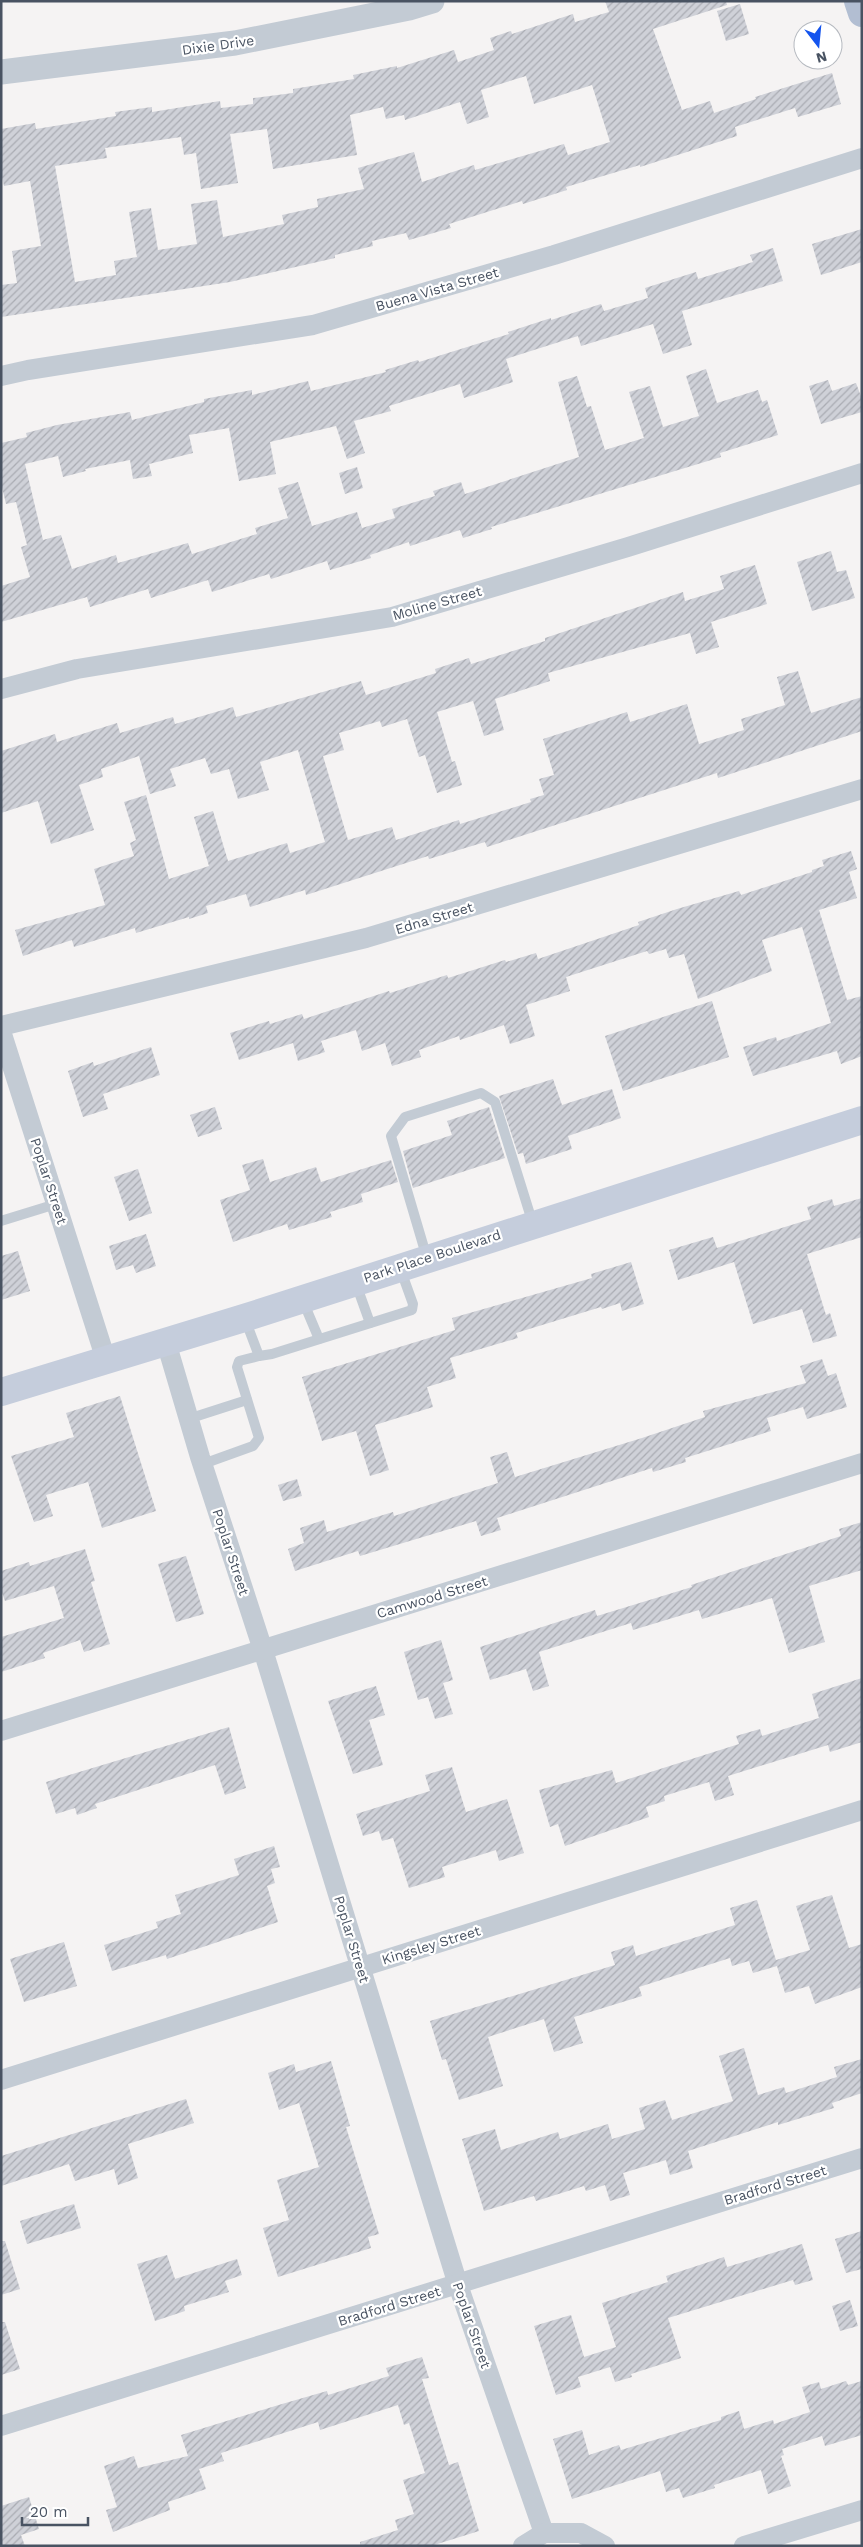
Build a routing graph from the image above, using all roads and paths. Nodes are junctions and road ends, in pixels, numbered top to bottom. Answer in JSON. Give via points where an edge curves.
{"nodes":[{"id":1,"x":432,"y":1,"type":"edge"},
{"id":2,"x":858,"y":1,"type":"edge"},
{"id":3,"x":862,"y":14,"type":"edge"},
{"id":4,"x":1,"y":72,"type":"edge"},
{"id":5,"x":862,"y":158,"type":"edge"},
{"id":6,"x":1,"y":376,"type":"edge"},
{"id":7,"x":862,"y":473,"type":"edge"},
{"id":8,"x":1,"y":689,"type":"edge"},
{"id":9,"x":862,"y":789,"type":"edge"},
{"id":10,"x":1,"y":1026,"type":"edge"},
{"id":11,"x":1,"y":1031,"type":"edge"},
{"id":12,"x":862,"y":1120,"type":"edge"},
{"id":13,"x":56,"y":1204,"type":"junction"},
{"id":14,"x":1,"y":1221,"type":"edge"},
{"id":15,"x":534,"y":1224,"type":"junction"},
{"id":16,"x":427,"y":1258,"type":"junction"},
{"id":17,"x":400,"y":1267,"type":"junction"},
{"id":18,"x":355,"y":1281,"type":"junction"},
{"id":19,"x":302,"y":1298,"type":"junction"},
{"id":20,"x":244,"y":1318,"type":"junction"},
{"id":21,"x":370,"y":1323,"type":"junction"},
{"id":22,"x":319,"y":1340,"type":"junction"},
{"id":23,"x":166,"y":1342,"type":"junction"},
{"id":24,"x":260,"y":1356,"type":"junction"},
{"id":25,"x":106,"y":1360,"type":"junction"},
{"id":26,"x":1,"y":1392,"type":"edge"},
{"id":27,"x":247,"y":1400,"type":"junction"},
{"id":28,"x":188,"y":1419,"type":"junction"},
{"id":29,"x":862,"y":1463,"type":"edge"},
{"id":30,"x":202,"y":1464,"type":"junction"},
{"id":31,"x":263,"y":1650,"type":"junction"},
{"id":32,"x":1,"y":1731,"type":"edge"},
{"id":33,"x":862,"y":1810,"type":"edge"},
{"id":34,"x":361,"y":1967,"type":"junction"},
{"id":35,"x":1,"y":2080,"type":"edge"},
{"id":36,"x":862,"y":2158,"type":"edge"},
{"id":37,"x":458,"y":2285,"type":"junction"},
{"id":38,"x":1,"y":2426,"type":"edge"},
{"id":39,"x":862,"y":2510,"type":"edge"},
{"id":40,"x":544,"y":2533,"type":"junction"},
{"id":41,"x":523,"y":2546,"type":"edge"},
{"id":42,"x":605,"y":2546,"type":"edge"},
{"id":43,"x":744,"y":2546,"type":"edge"}],
"edges":[{"from":1,"to":4,"type":"street","name":"Dixie Drive","via":[[235,43]]},
{"from":2,"to":3,"type":"main road"},
{"from":5,"to":6,"type":"street","name":"Buena Vista Street","via":[[554,255],[313,325]]},
{"from":7,"to":8,"type":"street","name":"Moline Street","via":[[392,617],[77,668]]},
{"from":9,"to":10,"type":"street","name":"Edna Street","via":[[366,938]]},
{"from":11,"to":13,"type":"street","name":"Poplar Street"},
{"from":12,"to":15,"type":"main road","name":"Park Place Boulevard"},
{"from":13,"to":14,"type":"lane"},
{"from":13,"to":25,"type":"street","name":"Poplar Street"},
{"from":15,"to":16,"type":"main road","name":"Park Place Boulevard"},
{"from":15,"to":16,"type":"lane","via":[[495,1102],[481,1093],[405,1117],[391,1136]]},
{"from":16,"to":17,"type":"main road","name":"Park Place Boulevard"},
{"from":17,"to":18,"type":"main road","name":"Park Place Boulevard"},
{"from":17,"to":21,"type":"lane","via":[[413,1304],[412,1310]]},
{"from":18,"to":19,"type":"main road","name":"Park Place Boulevard"},
{"from":18,"to":21,"type":"lane"},
{"from":19,"to":20,"type":"main road","name":"Park Place Boulevard"},
{"from":19,"to":22,"type":"lane"},
{"from":20,"to":23,"type":"main road","name":"Park Place Boulevard"},
{"from":20,"to":24,"type":"lane"},
{"from":21,"to":22,"type":"lane"},
{"from":22,"to":24,"type":"lane"},
{"from":23,"to":25,"type":"main road","name":"Park Place Boulevard"},
{"from":23,"to":28,"type":"street","name":"Poplar Street"},
{"from":24,"to":27,"type":"lane","via":[[239,1361],[237,1367]]},
{"from":25,"to":26,"type":"main road","name":"Park Place Boulevard"},
{"from":27,"to":28,"type":"lane"},
{"from":27,"to":30,"type":"lane","via":[[258,1438],[253,1446]]},
{"from":28,"to":30,"type":"street","name":"Poplar Street"},
{"from":29,"to":31,"type":"street","name":"Camwood Street"},
{"from":30,"to":31,"type":"street","name":"Poplar Street"},
{"from":31,"to":32,"type":"street","name":"Camwood Street"},
{"from":31,"to":34,"type":"street","name":"Poplar Street"},
{"from":33,"to":34,"type":"street","name":"Kingsley Street"},
{"from":34,"to":35,"type":"street","name":"Kingsley Street"},
{"from":34,"to":37,"type":"street","name":"Poplar Street"},
{"from":36,"to":37,"type":"street","name":"Bradford Street"},
{"from":37,"to":38,"type":"street","name":"Bradford Street"},
{"from":37,"to":40,"type":"street","name":"Poplar Street"},
{"from":39,"to":43,"type":"street"},
{"from":40,"to":41,"type":"street"},
{"from":40,"to":42,"type":"street","via":[[581,2532]]}]}
